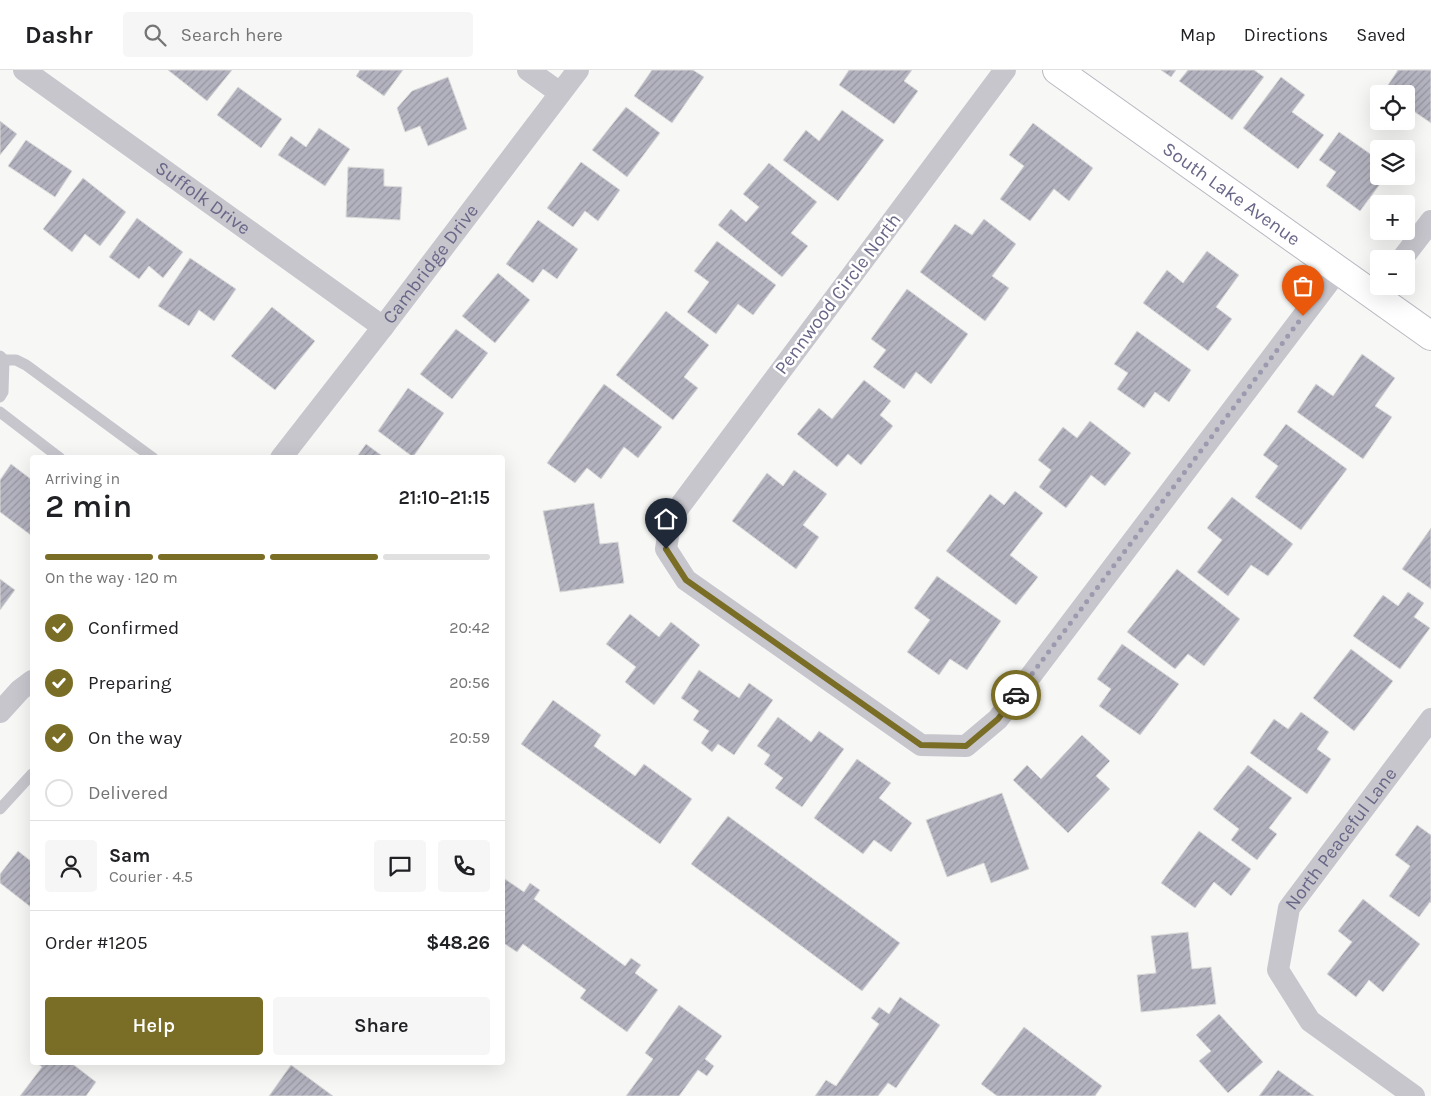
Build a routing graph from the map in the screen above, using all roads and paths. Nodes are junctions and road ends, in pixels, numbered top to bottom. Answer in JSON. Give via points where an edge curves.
{"nodes":[{"id":1,"x":24,"y":70,"type":"edge"},
{"id":2,"x":528,"y":70,"type":"edge"},
{"id":3,"x":578,"y":70,"type":"edge"},
{"id":4,"x":1005,"y":70,"type":"edge"},
{"id":5,"x":1056,"y":70,"type":"edge"},
{"id":6,"x":560,"y":93,"type":"junction"},
{"id":7,"x":1431,"y":220,"type":"edge"},
{"id":8,"x":1409,"y":250,"type":"edge"},
{"id":9,"x":1338,"y":270,"type":"junction"},
{"id":10,"x":1370,"y":287,"type":"edge"},
{"id":11,"x":1382,"y":295,"type":"edge"},
{"id":12,"x":383,"y":327,"type":"junction"},
{"id":13,"x":1431,"y":336,"type":"edge"},
{"id":14,"x":2,"y":358,"type":"edge"},
{"id":15,"x":0,"y":397,"type":"edge"},
{"id":16,"x":0,"y":412,"type":"edge"},
{"id":17,"x":56,"y":455,"type":"edge"},
{"id":18,"x":149,"y":455,"type":"edge"},
{"id":19,"x":283,"y":455,"type":"edge"},
{"id":20,"x":30,"y":682,"type":"edge"},
{"id":21,"x":0,"y":712,"type":"edge"},
{"id":22,"x":1431,"y":719,"type":"edge"},
{"id":23,"x":30,"y":776,"type":"edge"},
{"id":24,"x":0,"y":809,"type":"edge"},
{"id":25,"x":1414,"y":1096,"type":"edge"}],
"edges":[{"from":1,"to":12,"type":"street","name":"Suffolk Drive"},
{"from":2,"to":6,"type":"street"},
{"from":3,"to":6,"type":"street","name":"Cambridge Drive"},
{"from":4,"to":9,"type":"street","name":"Pennwood Circle North","via":[[671,518],[666,549],[686,580],[921,745],[966,746],[998,719]]},
{"from":5,"to":9,"type":"street","name":"South Lake Avenue"},
{"from":6,"to":12,"type":"street","name":"Cambridge Drive"},
{"from":7,"to":8,"type":"street"},
{"from":9,"to":10,"type":"street","name":"South Lake Avenue"},
{"from":11,"to":13,"type":"street","name":"South Lake Avenue"},
{"from":12,"to":19,"type":"street","name":"Cambridge Drive"},
{"from":14,"to":15,"type":"lane","via":[[3,392]]},
{"from":14,"to":18,"type":"lane","via":[[26,365]]},
{"from":16,"to":17,"type":"lane"},
{"from":20,"to":21,"type":"street"},
{"from":22,"to":25,"type":"street","name":"North Peaceful Lane","via":[[1288,908],[1278,970],[1310,1021]]},
{"from":23,"to":24,"type":"lane"}]}
